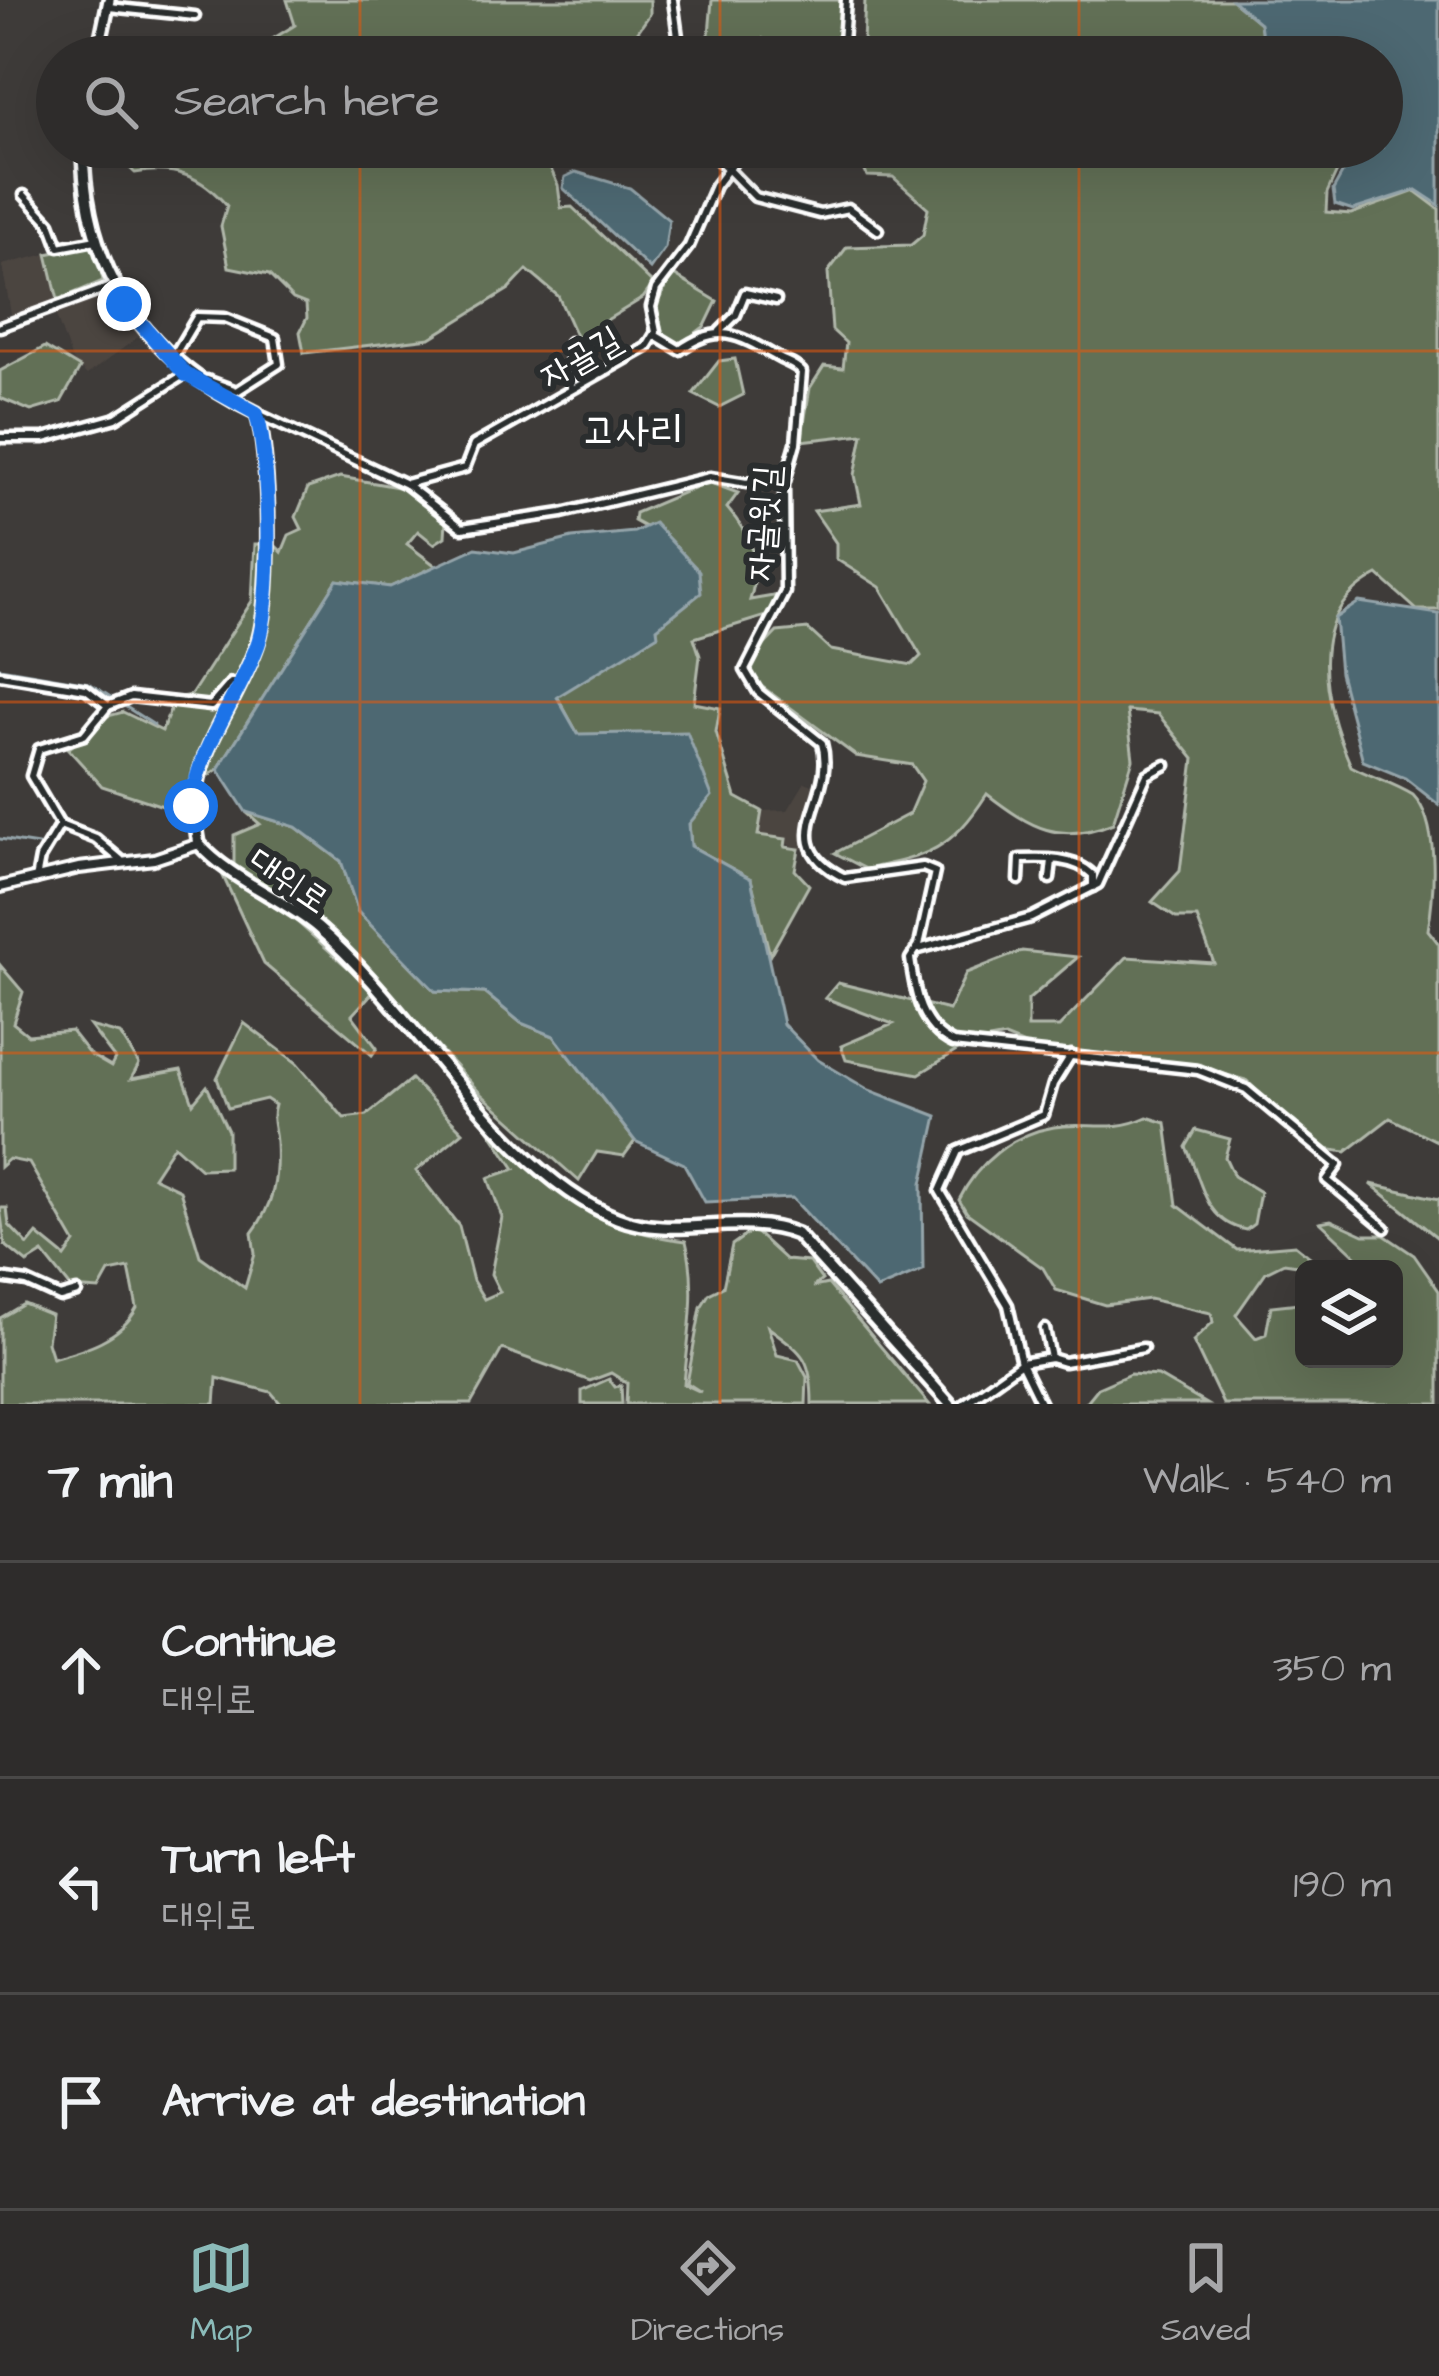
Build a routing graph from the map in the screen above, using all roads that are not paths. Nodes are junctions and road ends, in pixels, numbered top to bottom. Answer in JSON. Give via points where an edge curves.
{"nodes":[{"id":1,"x":673,"y":0,"type":"edge"},
{"id":2,"x":845,"y":0,"type":"edge"},
{"id":3,"x":109,"y":3,"type":"edge"},
{"id":4,"x":195,"y":16,"type":"dead end"},
{"id":5,"x":102,"y":36,"type":"edge"},
{"id":6,"x":678,"y":36,"type":"edge"},
{"id":7,"x":843,"y":36,"type":"edge"},
{"id":8,"x":87,"y":168,"type":"edge"},
{"id":9,"x":727,"y":170,"type":"joint"},
{"id":10,"x":25,"y":195,"type":"dead end"},
{"id":11,"x":878,"y":230,"type":"dead end"},
{"id":12,"x":100,"y":239,"type":"junction"},
{"id":13,"x":112,"y":286,"type":"junction"},
{"id":14,"x":776,"y":300,"type":"dead end"},
{"id":15,"x":0,"y":323,"type":"edge"},
{"id":16,"x":720,"y":331,"type":"junction"},
{"id":17,"x":655,"y":335,"type":"junction"},
{"id":18,"x":570,"y":342,"type":"dead end"},
{"id":19,"x":172,"y":359,"type":"junction"},
{"id":20,"x":185,"y":374,"type":"junction"},
{"id":21,"x":199,"y":382,"type":"junction"},
{"id":22,"x":569,"y":392,"type":"junction"},
{"id":23,"x":256,"y":413,"type":"junction"},
{"id":24,"x":0,"y":438,"type":"edge"},
{"id":25,"x":786,"y":472,"type":"junction"},
{"id":26,"x":406,"y":484,"type":"junction"},
{"id":27,"x":0,"y":674,"type":"edge"},
{"id":28,"x":241,"y":683,"type":"junction"},
{"id":29,"x":114,"y":704,"type":"junction"},
{"id":30,"x":1166,"y":765,"type":"dead end"},
{"id":31,"x":60,"y":825,"type":"junction"},
{"id":32,"x":199,"y":844,"type":"junction"},
{"id":33,"x":1052,"y":860,"type":"junction"},
{"id":34,"x":124,"y":864,"type":"junction"},
{"id":35,"x":36,"y":879,"type":"junction"},
{"id":36,"x":1050,"y":879,"type":"dead end"},
{"id":37,"x":1019,"y":880,"type":"dead end"},
{"id":38,"x":1093,"y":886,"type":"junction"},
{"id":39,"x":0,"y":887,"type":"edge"},
{"id":40,"x":916,"y":949,"type":"junction"},
{"id":41,"x":1071,"y":1055,"type":"junction"},
{"id":42,"x":1385,"y":1228,"type":"dead end"},
{"id":43,"x":0,"y":1278,"type":"edge"},
{"id":44,"x":77,"y":1292,"type":"dead end"},
{"id":45,"x":1045,"y":1329,"type":"dead end"},
{"id":46,"x":1142,"y":1348,"type":"dead end"},
{"id":47,"x":1051,"y":1358,"type":"junction"},
{"id":48,"x":1021,"y":1363,"type":"junction"},
{"id":49,"x":950,"y":1404,"type":"edge"},
{"id":50,"x":964,"y":1404,"type":"edge"},
{"id":51,"x":1041,"y":1404,"type":"edge"}],
"edges":[{"from":1,"to":6,"type":"street"},
{"from":2,"to":7,"type":"street"},
{"from":3,"to":4,"type":"street"},
{"from":3,"to":5,"type":"main road"},
{"from":8,"to":12,"type":"main road"},
{"from":9,"to":11,"type":"street","via":[[774,205],[820,214],[840,206]]},
{"from":9,"to":17,"type":"street","name":"자골길","via":[[695,236],[656,289]]},
{"from":10,"to":12,"type":"street","via":[[59,247]]},
{"from":12,"to":13,"type":"main road"},
{"from":13,"to":15,"type":"street"},
{"from":13,"to":19,"type":"main road"},
{"from":14,"to":16,"type":"street","via":[[746,293]]},
{"from":16,"to":17,"type":"street","via":[[680,350]]},
{"from":16,"to":25,"type":"street","name":"자골윗길","via":[[802,372]]},
{"from":17,"to":22,"type":"street","name":"자골길"},
{"from":18,"to":22,"type":"street"},
{"from":19,"to":20,"type":"main road"},
{"from":19,"to":21,"type":"street","via":[[197,317],[225,318],[275,338],[279,364],[237,391]]},
{"from":20,"to":21,"type":"main road"},
{"from":20,"to":24,"type":"street","via":[[116,418],[44,438]]},
{"from":21,"to":23,"type":"main road"},
{"from":22,"to":26,"type":"street","name":"자골길","via":[[475,445],[465,468]]},
{"from":23,"to":26,"type":"street"},
{"from":23,"to":28,"type":"main road","name":"대위로","via":[[266,445],[263,616]]},
{"from":25,"to":26,"type":"street","via":[[747,483],[710,477],[462,528]]},
{"from":25,"to":40,"type":"street","name":"자골윗길","via":[[785,592],[747,658],[747,680],[822,743],[824,777],[808,839],[814,857],[845,878],[935,872]]},
{"from":27,"to":29,"type":"street","via":[[86,689]]},
{"from":28,"to":29,"type":"street","via":[[211,706],[130,697]]},
{"from":28,"to":32,"type":"main road","name":"대위로","via":[[194,782]]},
{"from":29,"to":31,"type":"street","via":[[85,735],[34,757],[36,788]]},
{"from":30,"to":38,"type":"street","via":[[1148,775]]},
{"from":31,"to":34,"type":"street","via":[[96,838]]},
{"from":31,"to":35,"type":"street"},
{"from":32,"to":34,"type":"street"},
{"from":32,"to":49,"type":"main road","name":"대위로","via":[[344,952],[536,1166],[625,1221],[769,1223],[797,1234]]},
{"from":33,"to":36,"type":"street"},
{"from":33,"to":37,"type":"street","via":[[1020,859]]},
{"from":33,"to":38,"type":"street","via":[[1085,866]]},
{"from":34,"to":35,"type":"street"},
{"from":35,"to":39,"type":"street"},
{"from":38,"to":40,"type":"street","via":[[1031,918]]},
{"from":40,"to":41,"type":"street","name":"자골윗길","via":[[911,970],[933,1033],[953,1043]]},
{"from":41,"to":42,"type":"street","via":[[1232,1081],[1337,1165],[1327,1180]]},
{"from":41,"to":48,"type":"street","via":[[1044,1115],[958,1150],[940,1191],[1008,1305]]},
{"from":43,"to":44,"type":"street","via":[[60,1297]]},
{"from":45,"to":47,"type":"street"},
{"from":46,"to":47,"type":"street"},
{"from":47,"to":48,"type":"street"},
{"from":48,"to":50,"type":"street"},
{"from":48,"to":51,"type":"street"}]}
